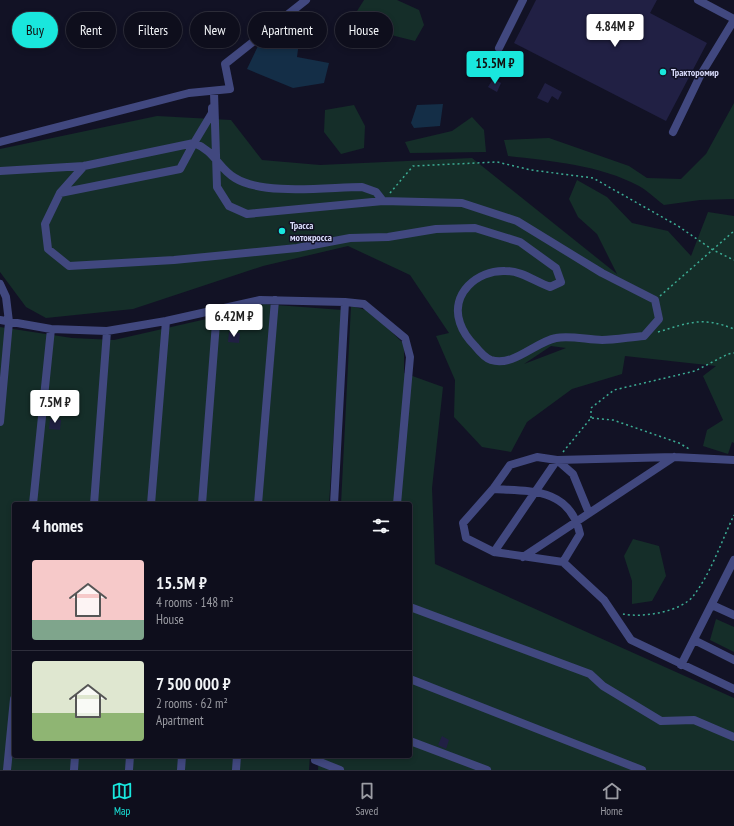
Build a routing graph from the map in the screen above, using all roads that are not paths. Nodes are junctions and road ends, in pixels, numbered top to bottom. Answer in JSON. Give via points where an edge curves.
{"nodes":[{"id":1,"x":306,"y":0,"type":"edge"},
{"id":2,"x":523,"y":0,"type":"edge"},
{"id":3,"x":698,"y":0,"type":"edge"},
{"id":4,"x":734,"y":19,"type":"edge"},
{"id":5,"x":499,"y":48,"type":"dead end"},
{"id":6,"x":214,"y":92,"type":"junction"},
{"id":7,"x":672,"y":132,"type":"dead end"},
{"id":8,"x":0,"y":142,"type":"edge"},
{"id":9,"x":194,"y":143,"type":"junction"},
{"id":10,"x":216,"y":160,"type":"junction"},
{"id":11,"x":84,"y":166,"type":"junction"},
{"id":12,"x":0,"y":171,"type":"edge"},
{"id":13,"x":60,"y":193,"type":"junction"},
{"id":14,"x":384,"y":201,"type":"junction"},
{"id":15,"x":0,"y":284,"type":"edge"},
{"id":16,"x":275,"y":300,"type":"junction"},
{"id":17,"x":345,"y":302,"type":"junction"},
{"id":18,"x":217,"y":310,"type":"junction"},
{"id":19,"x":0,"y":320,"type":"edge"},
{"id":20,"x":166,"y":321,"type":"junction"},
{"id":21,"x":10,"y":322,"type":"junction"},
{"id":22,"x":51,"y":329,"type":"junction"},
{"id":23,"x":107,"y":331,"type":"junction"},
{"id":24,"x":0,"y":422,"type":"edge"},
{"id":25,"x":674,"y":457,"type":"junction"},
{"id":26,"x":556,"y":460,"type":"junction"},
{"id":27,"x":734,"y":460,"type":"edge"},
{"id":28,"x":493,"y":490,"type":"junction"},
{"id":29,"x":535,"y":491,"type":"junction"},
{"id":30,"x":33,"y":502,"type":"edge"},
{"id":31,"x":94,"y":502,"type":"edge"},
{"id":32,"x":151,"y":502,"type":"edge"},
{"id":33,"x":202,"y":502,"type":"edge"},
{"id":34,"x":258,"y":502,"type":"edge"},
{"id":35,"x":334,"y":502,"type":"edge"},
{"id":36,"x":397,"y":502,"type":"edge"},
{"id":37,"x":589,"y":513,"type":"junction"},
{"id":38,"x":577,"y":521,"type":"junction"},
{"id":39,"x":494,"y":552,"type":"junction"},
{"id":40,"x":523,"y":556,"type":"junction"},
{"id":41,"x":734,"y":560,"type":"edge"},
{"id":42,"x":563,"y":562,"type":"junction"},
{"id":43,"x":731,"y":573,"type":"edge"},
{"id":44,"x":712,"y":605,"type":"junction"},
{"id":45,"x":412,"y":608,"type":"edge"},
{"id":46,"x":734,"y":615,"type":"edge"},
{"id":47,"x":694,"y":640,"type":"junction"},
{"id":48,"x":734,"y":660,"type":"edge"},
{"id":49,"x":682,"y":665,"type":"junction"},
{"id":50,"x":412,"y":680,"type":"edge"},
{"id":51,"x":734,"y":689,"type":"edge"},
{"id":52,"x":12,"y":719,"type":"edge"},
{"id":53,"x":734,"y":737,"type":"edge"},
{"id":54,"x":412,"y":742,"type":"edge"},
{"id":55,"x":75,"y":758,"type":"edge"},
{"id":56,"x":130,"y":758,"type":"edge"},
{"id":57,"x":182,"y":758,"type":"edge"},
{"id":58,"x":237,"y":758,"type":"edge"},
{"id":59,"x":315,"y":758,"type":"edge"},
{"id":60,"x":7,"y":770,"type":"edge"},
{"id":61,"x":74,"y":770,"type":"edge"},
{"id":62,"x":129,"y":770,"type":"edge"},
{"id":63,"x":181,"y":770,"type":"edge"},
{"id":64,"x":236,"y":770,"type":"edge"},
{"id":65,"x":314,"y":770,"type":"edge"},
{"id":66,"x":340,"y":770,"type":"edge"},
{"id":67,"x":487,"y":770,"type":"edge"},
{"id":68,"x":642,"y":770,"type":"edge"}],
"edges":[{"from":1,"to":6,"type":"street","via":[[225,64],[230,90]]},
{"from":2,"to":5,"type":"street"},
{"from":3,"to":4,"type":"street"},
{"from":4,"to":7,"type":"street","via":[[700,76]]},
{"from":6,"to":8,"type":"street","via":[[189,93]]},
{"from":6,"to":9,"type":"street","via":[[212,113]]},
{"from":6,"to":10,"type":"street"},
{"from":9,"to":10,"type":"street","via":[[208,150]]},
{"from":9,"to":11,"type":"street"},
{"from":9,"to":13,"type":"street","via":[[180,169]]},
{"from":10,"to":14,"type":"street","via":[[235,178],[266,188],[362,187],[376,192]]},
{"from":10,"to":14,"type":"street","via":[[217,187],[229,206],[247,214]]},
{"from":11,"to":12,"type":"street"},
{"from":11,"to":13,"type":"street"},
{"from":13,"to":14,"type":"street","via":[[45,224],[48,249],[69,266],[174,260],[297,248],[350,238],[388,237],[436,229],[475,228],[520,242],[556,268],[561,282],[550,287],[522,273],[504,271],[485,273],[467,285],[459,305],[460,323],[468,339],[491,360],[512,358],[557,338],[602,340],[644,336],[659,319],[655,300],[602,273],[517,221],[462,203]]},
{"from":15,"to":21,"type":"street","via":[[6,297]]},
{"from":16,"to":17,"type":"street"},
{"from":16,"to":18,"type":"street","via":[[260,300]]},
{"from":16,"to":34,"type":"street"},
{"from":17,"to":35,"type":"street"},
{"from":17,"to":36,"type":"street","via":[[364,304],[405,338],[410,357]]},
{"from":18,"to":20,"type":"street"},
{"from":18,"to":33,"type":"street"},
{"from":19,"to":21,"type":"street"},
{"from":20,"to":23,"type":"street"},
{"from":20,"to":32,"type":"street"},
{"from":21,"to":22,"type":"street"},
{"from":21,"to":24,"type":"street"},
{"from":22,"to":23,"type":"street"},
{"from":22,"to":30,"type":"street"},
{"from":23,"to":31,"type":"street"},
{"from":25,"to":26,"type":"street"},
{"from":25,"to":27,"type":"street"},
{"from":25,"to":37,"type":"street"},
{"from":26,"to":28,"type":"street","via":[[537,456],[510,465]]},
{"from":26,"to":29,"type":"street"},
{"from":26,"to":37,"type":"street","via":[[572,474]]},
{"from":28,"to":29,"type":"street"},
{"from":28,"to":39,"type":"street","via":[[463,523],[466,538]]},
{"from":29,"to":38,"type":"street","via":[[558,498]]},
{"from":29,"to":39,"type":"street"},
{"from":37,"to":38,"type":"street"},
{"from":38,"to":40,"type":"street"},
{"from":38,"to":42,"type":"street","via":[[580,534]]},
{"from":39,"to":40,"type":"street"},
{"from":40,"to":42,"type":"street"},
{"from":41,"to":43,"type":"street"},
{"from":42,"to":49,"type":"street","via":[[604,600],[632,640]]},
{"from":43,"to":44,"type":"street"},
{"from":44,"to":46,"type":"street"},
{"from":44,"to":47,"type":"street"},
{"from":45,"to":53,"type":"street","via":[[590,674],[603,686],[661,721],[694,720]]},
{"from":47,"to":48,"type":"street"},
{"from":47,"to":49,"type":"street"},
{"from":49,"to":51,"type":"street"},
{"from":50,"to":68,"type":"street"},
{"from":52,"to":60,"type":"street"},
{"from":54,"to":67,"type":"street"},
{"from":55,"to":61,"type":"street"},
{"from":56,"to":62,"type":"street"},
{"from":57,"to":63,"type":"street"},
{"from":58,"to":64,"type":"street"},
{"from":59,"to":65,"type":"street"},
{"from":59,"to":66,"type":"street"}]}
